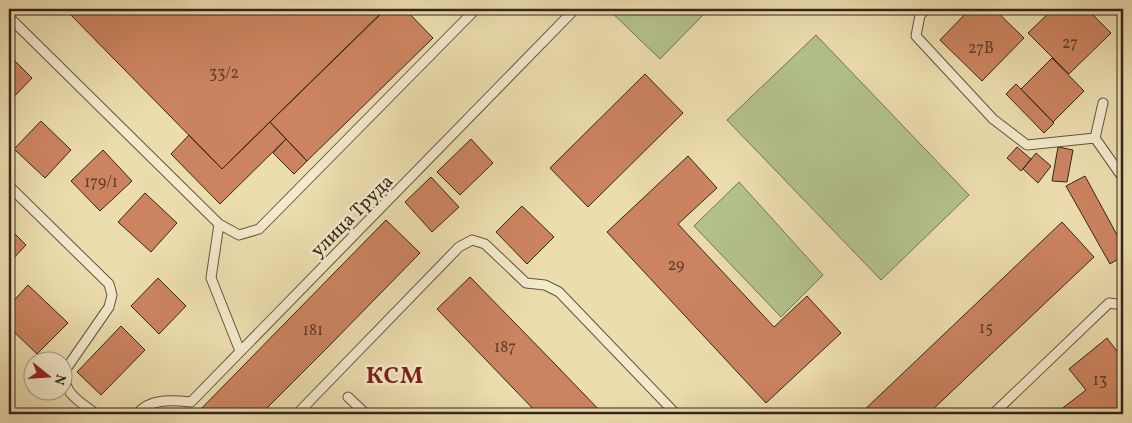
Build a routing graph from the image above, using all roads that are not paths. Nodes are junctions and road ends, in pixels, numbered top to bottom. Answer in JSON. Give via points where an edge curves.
{"nodes":[{"id":1,"x":476,"y":9,"type":"edge"},
{"id":2,"x":575,"y":9,"type":"edge"},
{"id":3,"x":926,"y":9,"type":"edge"},
{"id":4,"x":9,"y":17,"type":"edge"},
{"id":5,"x":1103,"y":103,"type":"dead end"},
{"id":6,"x":1095,"y":138,"type":"junction"},
{"id":7,"x":1123,"y":178,"type":"edge"},
{"id":8,"x":9,"y":186,"type":"edge"},
{"id":9,"x":218,"y":224,"type":"junction"},
{"id":10,"x":1123,"y":305,"type":"edge"},
{"id":11,"x":240,"y":352,"type":"junction"},
{"id":12,"x":348,"y":397,"type":"dead end"},
{"id":13,"x":96,"y":414,"type":"edge"},
{"id":14,"x":137,"y":414,"type":"edge"},
{"id":15,"x":297,"y":414,"type":"edge"},
{"id":16,"x":366,"y":414,"type":"edge"},
{"id":17,"x":676,"y":414,"type":"edge"},
{"id":18,"x":993,"y":414,"type":"edge"}],
"edges":[{"from":1,"to":9,"type":"lane","via":[[259,228],[239,235]]},
{"from":2,"to":11,"type":"lane","name":"улица Труда"},
{"from":3,"to":6,"type":"lane","via":[[920,15],[916,36],[993,119],[1027,145]]},
{"from":4,"to":9,"type":"lane"},
{"from":5,"to":6,"type":"lane"},
{"from":6,"to":7,"type":"lane"},
{"from":8,"to":13,"type":"lane","via":[[109,284],[112,295],[109,307],[66,369],[64,377],[74,398]]},
{"from":9,"to":11,"type":"lane","via":[[211,278]]},
{"from":10,"to":18,"type":"lane","via":[[1109,303]]},
{"from":11,"to":14,"type":"lane","name":"улица Труда","via":[[190,402],[168,400],[155,403]]},
{"from":12,"to":16,"type":"lane"},
{"from":15,"to":17,"type":"lane","via":[[459,247],[472,240],[485,244],[526,283],[556,290]]}]}
